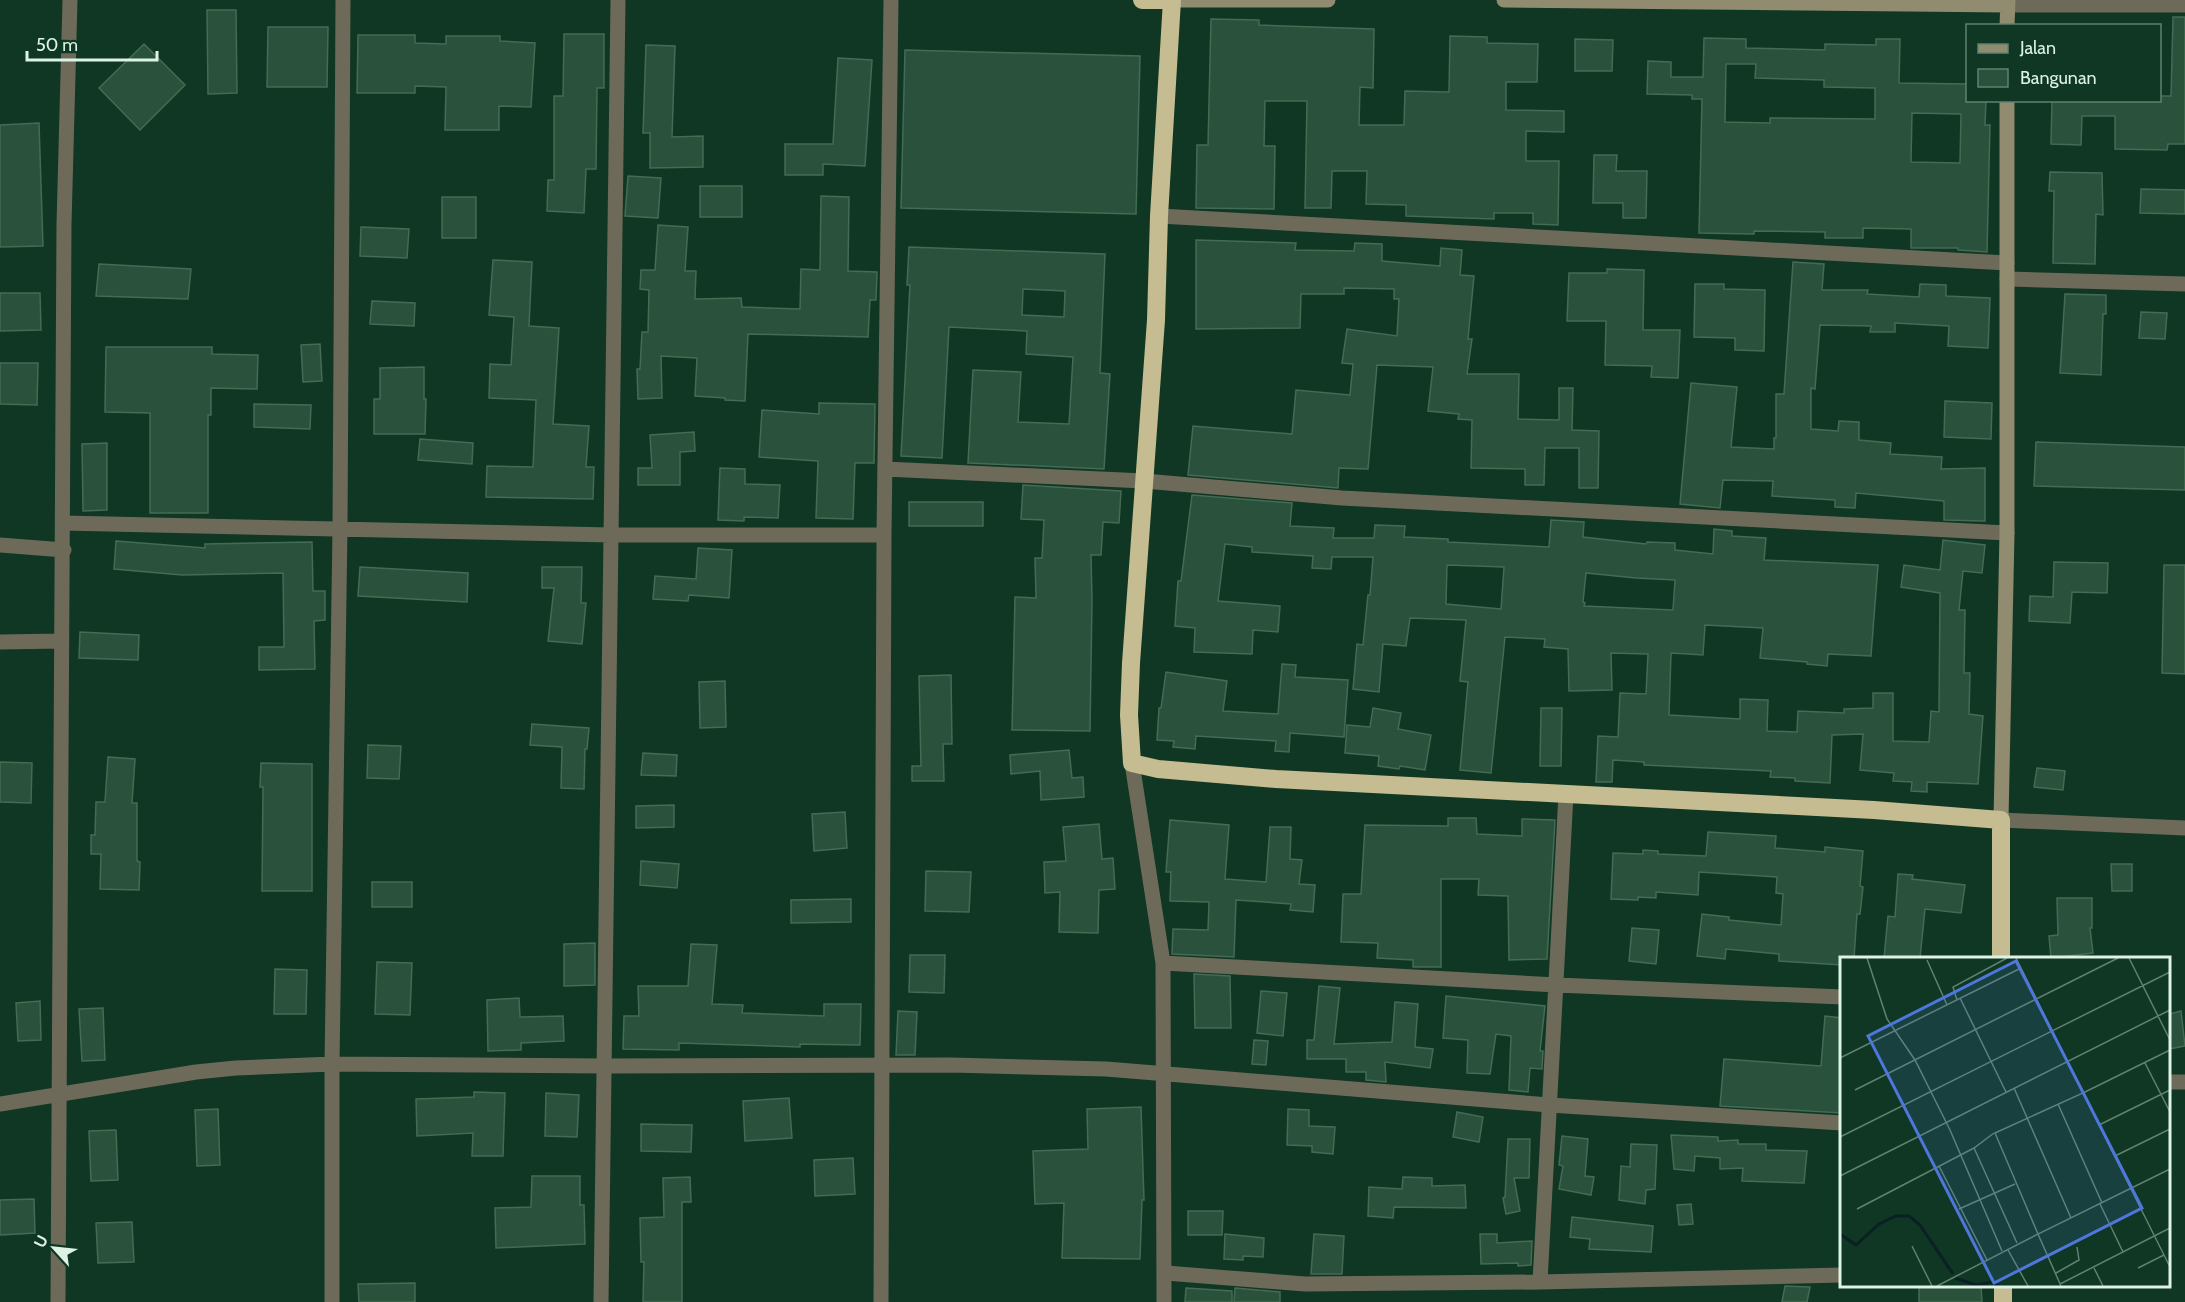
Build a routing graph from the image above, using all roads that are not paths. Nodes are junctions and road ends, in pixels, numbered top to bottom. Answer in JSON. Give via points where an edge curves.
{"nodes":[{"id":1,"x":70,"y":0,"type":"edge"},
{"id":2,"x":343,"y":0,"type":"edge"},
{"id":3,"x":618,"y":0,"type":"edge"},
{"id":4,"x":891,"y":0,"type":"edge"},
{"id":5,"x":1142,"y":0,"type":"edge"},
{"id":6,"x":1173,"y":0,"type":"edge"},
{"id":7,"x":1328,"y":0,"type":"edge"},
{"id":8,"x":1504,"y":0,"type":"edge"},
{"id":9,"x":1728,"y":1,"type":"edge"},
{"id":10,"x":2008,"y":2,"type":"edge"},
{"id":11,"x":2185,"y":5,"type":"edge"},
{"id":12,"x":2007,"y":24,"type":"edge"},
{"id":13,"x":2007,"y":102,"type":"edge"},
{"id":14,"x":1160,"y":216,"type":"junction"},
{"id":15,"x":2007,"y":263,"type":"junction"},
{"id":16,"x":2007,"y":279,"type":"junction"},
{"id":17,"x":2185,"y":284,"type":"edge"},
{"id":18,"x":885,"y":469,"type":"junction"},
{"id":19,"x":1144,"y":481,"type":"junction"},
{"id":20,"x":63,"y":523,"type":"junction"},
{"id":21,"x":340,"y":528,"type":"junction"},
{"id":22,"x":2007,"y":533,"type":"junction"},
{"id":23,"x":611,"y":535,"type":"junction"},
{"id":24,"x":884,"y":535,"type":"junction"},
{"id":25,"x":0,"y":545,"type":"edge"},
{"id":26,"x":64,"y":550,"type":"junction"},
{"id":27,"x":61,"y":641,"type":"junction"},
{"id":28,"x":0,"y":642,"type":"edge"},
{"id":29,"x":1132,"y":763,"type":"junction"},
{"id":30,"x":1566,"y":794,"type":"junction"},
{"id":31,"x":2001,"y":820,"type":"junction"},
{"id":32,"x":2185,"y":828,"type":"edge"},
{"id":33,"x":2001,"y":957,"type":"edge"},
{"id":34,"x":1163,"y":963,"type":"junction"},
{"id":35,"x":1557,"y":985,"type":"junction"},
{"id":36,"x":1840,"y":997,"type":"edge"},
{"id":37,"x":332,"y":1064,"type":"junction"},
{"id":38,"x":604,"y":1066,"type":"junction"},
{"id":39,"x":883,"y":1066,"type":"junction"},
{"id":40,"x":1164,"y":1074,"type":"junction"},
{"id":41,"x":60,"y":1094,"type":"junction"},
{"id":42,"x":0,"y":1104,"type":"edge"},
{"id":43,"x":1549,"y":1106,"type":"junction"},
{"id":44,"x":1840,"y":1123,"type":"edge"},
{"id":45,"x":1166,"y":1273,"type":"junction"},
{"id":46,"x":1840,"y":1275,"type":"edge"},
{"id":47,"x":1540,"y":1282,"type":"junction"},
{"id":48,"x":58,"y":1302,"type":"edge"},
{"id":49,"x":332,"y":1302,"type":"edge"},
{"id":50,"x":601,"y":1302,"type":"edge"},
{"id":51,"x":881,"y":1302,"type":"edge"},
{"id":52,"x":1164,"y":1302,"type":"edge"}],
"edges":[{"from":1,"to":20,"type":"street","via":[[64,224]]},
{"from":2,"to":21,"type":"street"},
{"from":3,"to":23,"type":"street"},
{"from":4,"to":18,"type":"street"},
{"from":5,"to":6,"type":"highway"},
{"from":6,"to":7,"type":"street"},
{"from":6,"to":14,"type":"highway"},
{"from":8,"to":9,"type":"street"},
{"from":9,"to":10,"type":"street"},
{"from":10,"to":11,"type":"street"},
{"from":10,"to":12,"type":"street"},
{"from":13,"to":15,"type":"street"},
{"from":14,"to":15,"type":"street"},
{"from":14,"to":19,"type":"highway"},
{"from":15,"to":16,"type":"street"},
{"from":16,"to":17,"type":"street"},
{"from":16,"to":22,"type":"street"},
{"from":18,"to":19,"type":"street"},
{"from":18,"to":24,"type":"street"},
{"from":19,"to":22,"type":"street","via":[[1342,498]]},
{"from":19,"to":29,"type":"highway","via":[[1129,715]]},
{"from":20,"to":21,"type":"street"},
{"from":20,"to":26,"type":"street"},
{"from":21,"to":23,"type":"street"},
{"from":21,"to":37,"type":"street"},
{"from":22,"to":31,"type":"street"},
{"from":23,"to":24,"type":"street"},
{"from":23,"to":38,"type":"street"},
{"from":24,"to":39,"type":"street"},
{"from":25,"to":26,"type":"street"},
{"from":26,"to":27,"type":"street"},
{"from":27,"to":28,"type":"street"},
{"from":27,"to":41,"type":"street"},
{"from":29,"to":30,"type":"highway","via":[[1158,769],[1276,779]]},
{"from":29,"to":34,"type":"street"},
{"from":30,"to":31,"type":"highway"},
{"from":30,"to":35,"type":"street"},
{"from":31,"to":32,"type":"street"},
{"from":31,"to":33,"type":"highway"},
{"from":34,"to":35,"type":"street"},
{"from":34,"to":40,"type":"street"},
{"from":35,"to":36,"type":"street"},
{"from":35,"to":43,"type":"street"},
{"from":37,"to":38,"type":"street"},
{"from":37,"to":41,"type":"street","via":[[196,1072]]},
{"from":37,"to":49,"type":"street"},
{"from":38,"to":39,"type":"street"},
{"from":38,"to":50,"type":"street"},
{"from":39,"to":40,"type":"street","via":[[1055,1067]]},
{"from":39,"to":51,"type":"street"},
{"from":40,"to":43,"type":"street"},
{"from":40,"to":45,"type":"street"},
{"from":41,"to":42,"type":"street"},
{"from":41,"to":48,"type":"street"},
{"from":43,"to":44,"type":"street"},
{"from":43,"to":47,"type":"street"},
{"from":45,"to":47,"type":"street","via":[[1305,1284]]},
{"from":45,"to":52,"type":"street"},
{"from":46,"to":47,"type":"street"}]}
